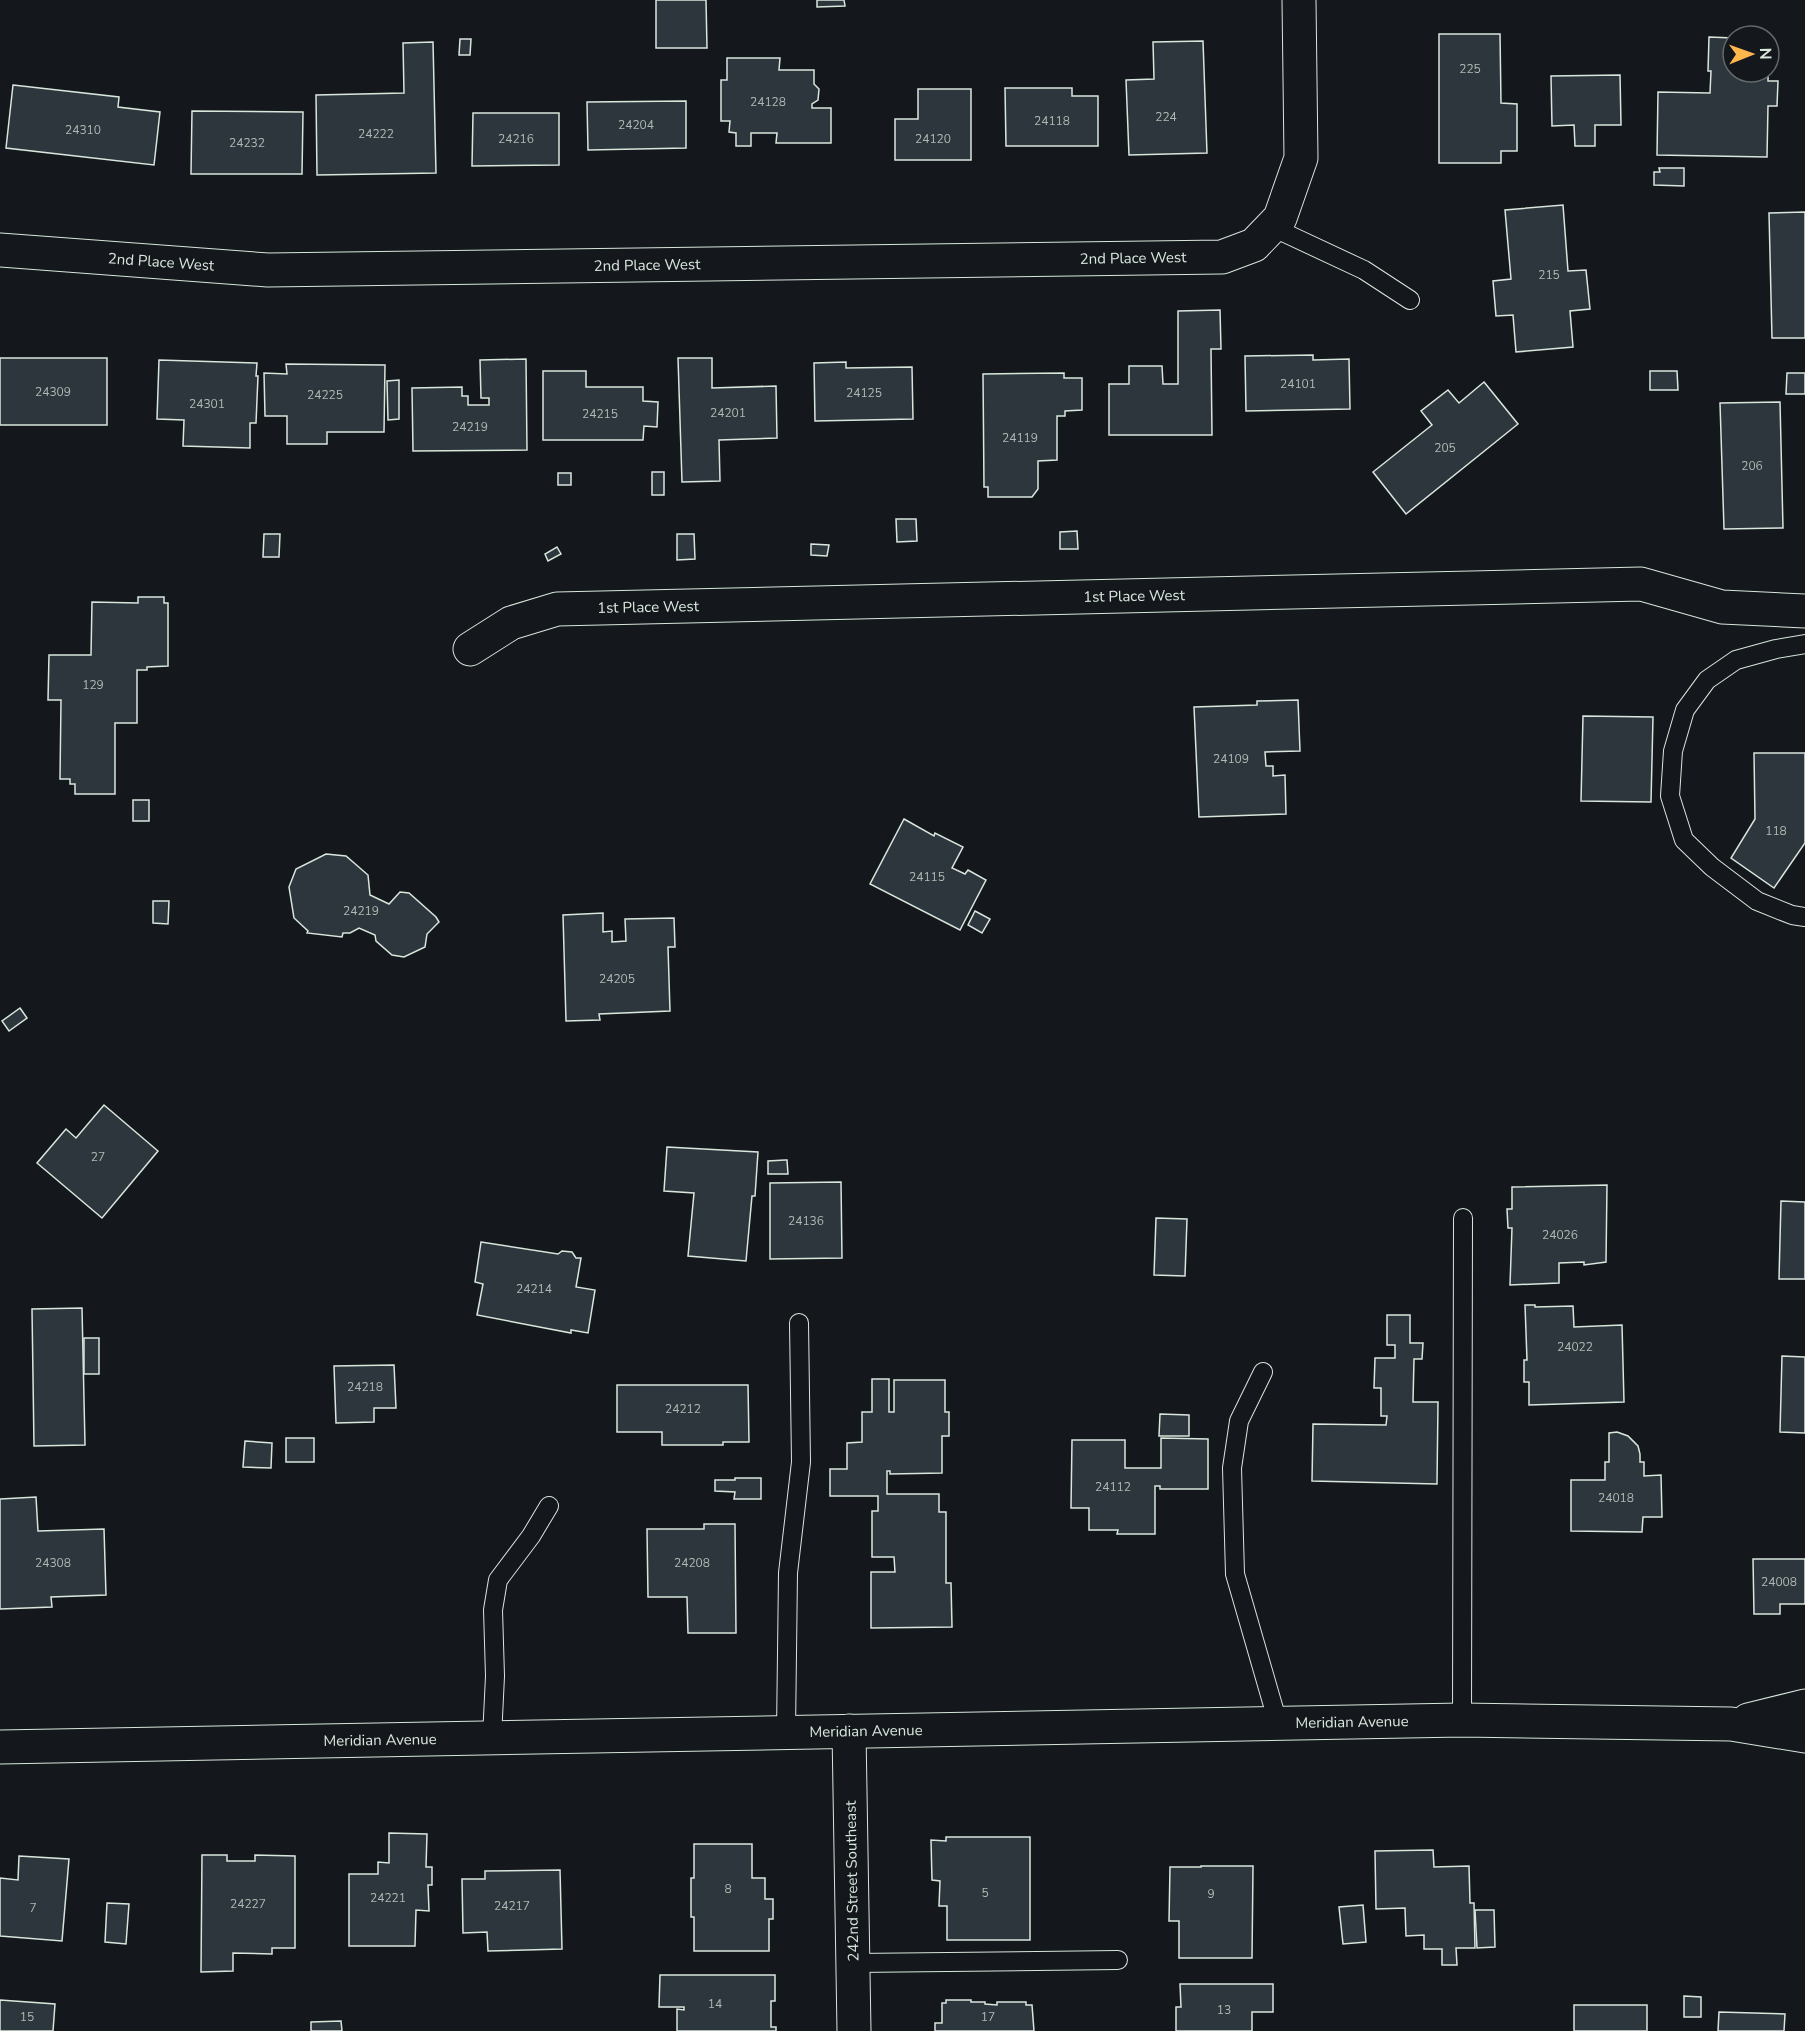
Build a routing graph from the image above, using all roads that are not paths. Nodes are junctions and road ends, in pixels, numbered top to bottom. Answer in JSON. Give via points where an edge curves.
{"nodes":[{"id":1,"x":1299,"y":0,"type":"edge"},
{"id":2,"x":1276,"y":222,"type":"junction"},
{"id":3,"x":0,"y":250,"type":"edge"},
{"id":4,"x":1410,"y":300,"type":"dead end"},
{"id":5,"x":1805,"y":611,"type":"edge"},
{"id":6,"x":1805,"y":644,"type":"edge"},
{"id":7,"x":470,"y":650,"type":"dead end"},
{"id":8,"x":1805,"y":917,"type":"edge"},
{"id":9,"x":1463,"y":1218,"type":"dead end"},
{"id":10,"x":799,"y":1323,"type":"dead end"},
{"id":11,"x":1263,"y":1372,"type":"dead end"},
{"id":12,"x":549,"y":1506,"type":"dead end"},
{"id":13,"x":1805,"y":1706,"type":"edge"},
{"id":14,"x":1462,"y":1720,"type":"junction"},
{"id":15,"x":1278,"y":1723,"type":"junction"},
{"id":16,"x":1731,"y":1724,"type":"junction"},
{"id":17,"x":849,"y":1731,"type":"junction"},
{"id":18,"x":786,"y":1732,"type":"junction"},
{"id":19,"x":1805,"y":1736,"type":"edge"},
{"id":20,"x":492,"y":1738,"type":"junction"},
{"id":21,"x":0,"y":1747,"type":"edge"},
{"id":22,"x":1118,"y":1959,"type":"dead end"},
{"id":23,"x":854,"y":1963,"type":"junction"},
{"id":24,"x":854,"y":2031,"type":"edge"}],
"edges":[{"from":1,"to":2,"type":"street","via":[[1301,158]]},
{"from":2,"to":3,"type":"street","name":"2nd Place West","via":[[1254,245],[1222,257],[268,270]]},
{"from":2,"to":4,"type":"lane"},
{"from":5,"to":7,"type":"street","name":"1st Place West","via":[[1722,608],[1641,584],[557,609],[511,623]]},
{"from":6,"to":8,"type":"lane","via":[[1736,660],[1707,680],[1685,710],[1673,751],[1670,796],[1684,840],[1712,867],[1757,901]]},
{"from":9,"to":14,"type":"lane"},
{"from":10,"to":18,"type":"lane","via":[[801,1462],[788,1573]]},
{"from":11,"to":15,"type":"lane","via":[[1239,1421],[1232,1468],[1235,1574]]},
{"from":12,"to":20,"type":"lane","via":[[498,1580]]},
{"from":13,"to":16,"type":"street"},
{"from":14,"to":15,"type":"street","name":"Meridian Avenue"},
{"from":14,"to":16,"type":"street","name":"Meridian Avenue"},
{"from":15,"to":17,"type":"street","name":"Meridian Avenue"},
{"from":16,"to":19,"type":"street"},
{"from":17,"to":18,"type":"street","name":"Meridian Avenue"},
{"from":17,"to":23,"type":"street","name":"242nd Street Southeast"},
{"from":18,"to":20,"type":"street","name":"Meridian Avenue"},
{"from":20,"to":21,"type":"street","name":"Meridian Avenue"},
{"from":22,"to":23,"type":"lane"},
{"from":23,"to":24,"type":"street","name":"242nd Street Southeast"}]}
